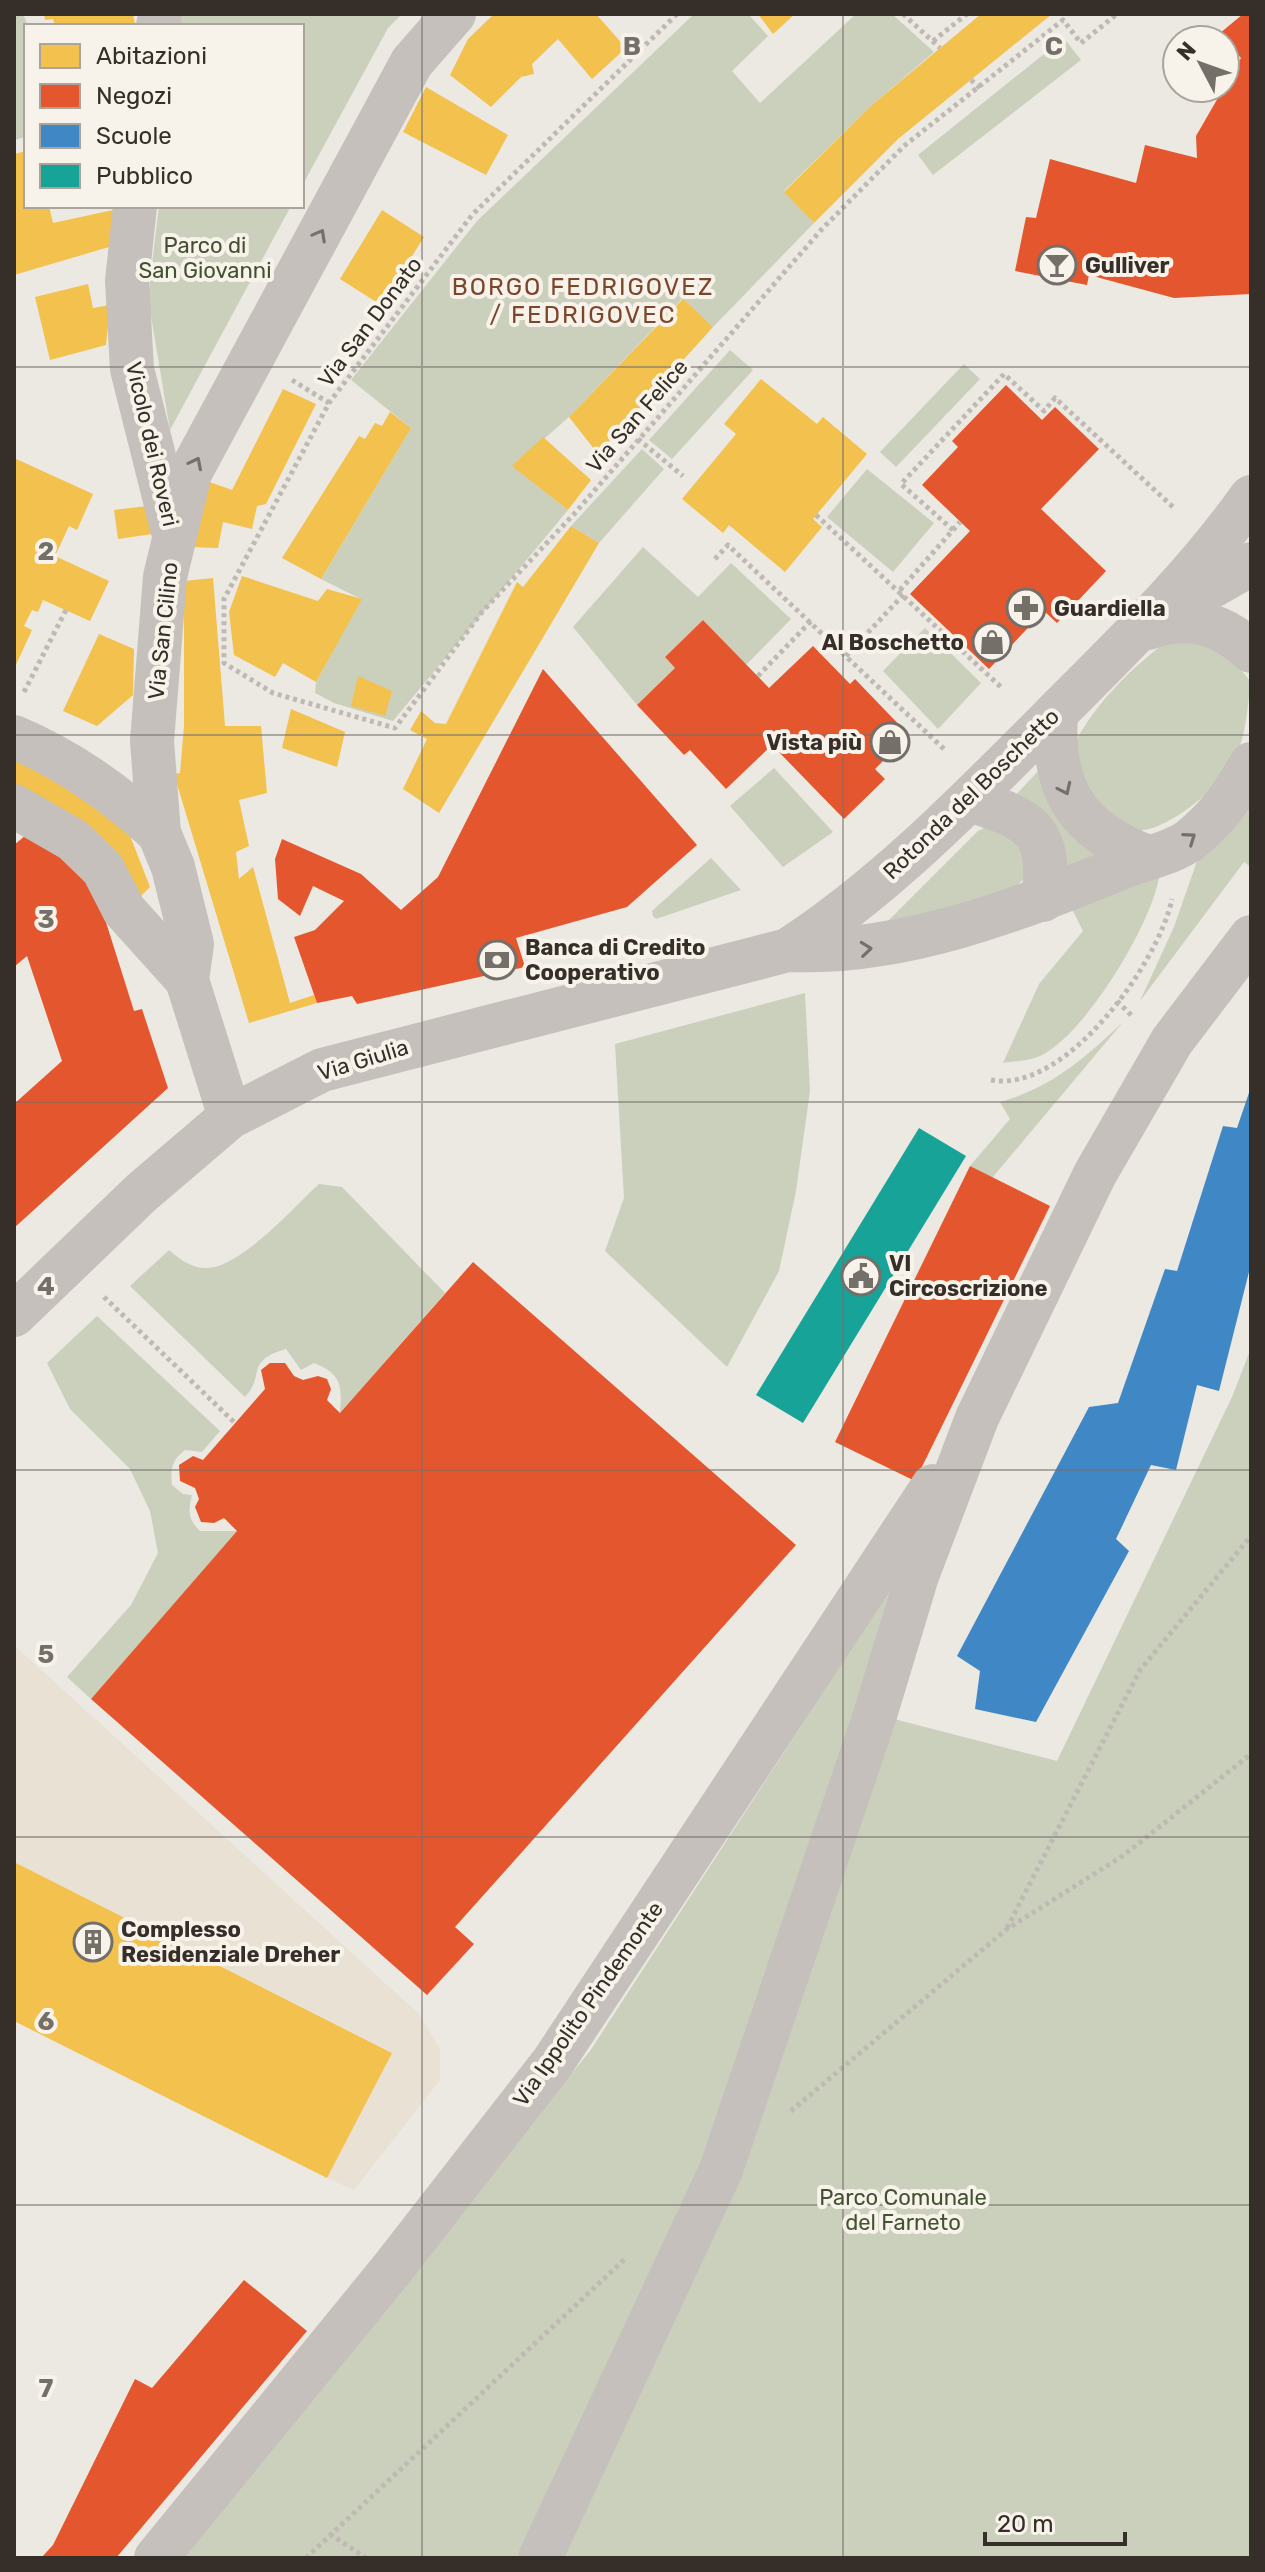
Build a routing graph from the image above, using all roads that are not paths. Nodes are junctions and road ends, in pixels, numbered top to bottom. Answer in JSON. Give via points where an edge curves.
{"nodes":[{"id":1,"x":454,"y":14,"type":"edge"},
{"id":2,"x":135,"y":208,"type":"edge"},
{"id":3,"x":1251,"y":497,"type":"edge"},
{"id":4,"x":174,"y":538,"type":"junction"},
{"id":5,"x":1251,"y":564,"type":"edge"},
{"id":6,"x":1138,"y":632,"type":"junction"},
{"id":7,"x":1251,"y":651,"type":"edge"},
{"id":8,"x":1056,"y":713,"type":"junction"},
{"id":9,"x":16,"y":720,"type":"edge"},
{"id":10,"x":1251,"y":764,"type":"edge"},
{"id":11,"x":970,"y":800,"type":"junction"},
{"id":12,"x":14,"y":806,"type":"edge"},
{"id":13,"x":159,"y":833,"type":"junction"},
{"id":14,"x":1161,"y":874,"type":"junction"},
{"id":15,"x":1043,"y":900,"type":"junction"},
{"id":16,"x":1251,"y":937,"type":"edge"},
{"id":17,"x":788,"y":950,"type":"junction"},
{"id":18,"x":187,"y":980,"type":"junction"},
{"id":19,"x":230,"y":1117,"type":"junction"},
{"id":20,"x":14,"y":1315,"type":"edge"},
{"id":21,"x":977,"y":1418,"type":"junction"},
{"id":22,"x":156,"y":2558,"type":"edge"},
{"id":23,"x":540,"y":2558,"type":"edge"}],
"edges":[{"from":4,"to":1,"type":"street","name":"Via San Cilino","one_way":true,"via":[[190,473],[412,62]]},
{"from":2,"to":4,"type":"street","name":"Vicolo dei Roveri","via":[[127,281],[132,369]]},
{"from":3,"to":6,"type":"street","name":"Rotonda del Boschetto"},
{"from":4,"to":13,"type":"street","name":"Via San Cilino","via":[[165,577],[152,741]]},
{"from":5,"to":6,"type":"street","name":"Rotonda del Boschetto"},
{"from":6,"to":7,"type":"street","via":[[1171,620],[1202,620]]},
{"from":6,"to":8,"type":"street","name":"Rotonda del Boschetto"},
{"from":8,"to":11,"type":"street","name":"Rotonda del Boschetto"},
{"from":8,"to":14,"type":"street","one_way":true,"via":[[1059,778],[1075,811]]},
{"from":9,"to":13,"type":"street"},
{"from":14,"to":10,"type":"street","one_way":true,"via":[[1228,805]]},
{"from":11,"to":15,"type":"street","via":[[1031,824],[1044,845]]},
{"from":11,"to":17,"type":"street","name":"Rotonda del Boschetto","via":[[836,919]]},
{"from":12,"to":18,"type":"street","via":[[73,840],[103,869],[124,910]]},
{"from":13,"to":18,"type":"street","name":"Via San Cilino","via":[[192,944]]},
{"from":14,"to":15,"type":"street"},
{"from":17,"to":15,"type":"street","one_way":true,"via":[[881,947]]},
{"from":16,"to":21,"type":"street","name":"Via Ippolito Pindemonte","via":[[1172,1041],[1095,1174]]},
{"from":17,"to":19,"type":"street","name":"Via Giulia","via":[[368,1056],[322,1070]]},
{"from":18,"to":19,"type":"street","name":"Via San Cilino"},
{"from":19,"to":20,"type":"street","name":"Via Giulia","via":[[141,1193]]},
{"from":21,"to":22,"type":"street","name":"Via Ippolito Pindemonte","via":[[553,2062]]},
{"from":21,"to":23,"type":"street","name":"Via Ippolito Pindemonte","via":[[917,1576],[721,2170]]}]}
